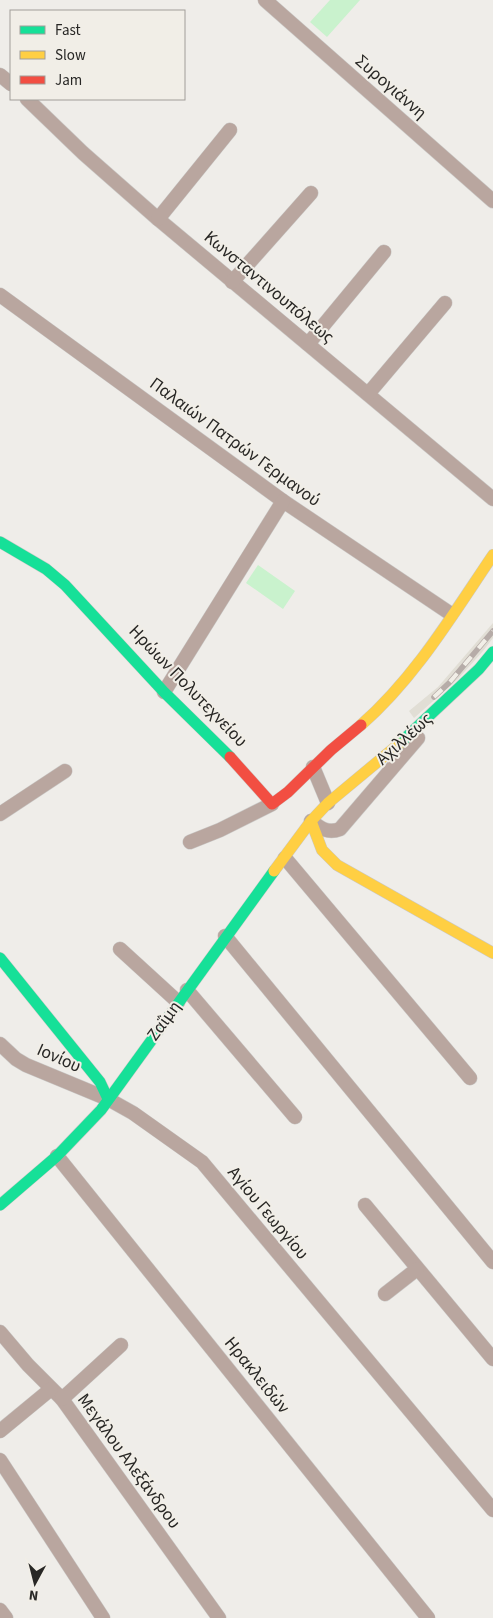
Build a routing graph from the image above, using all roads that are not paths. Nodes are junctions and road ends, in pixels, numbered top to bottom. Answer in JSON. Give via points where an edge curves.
{"nodes":[{"id":1,"x":265,"y":0,"type":"edge"},
{"id":2,"x":0,"y":75,"type":"edge"},
{"id":3,"x":10,"y":83,"type":"edge"},
{"id":4,"x":28,"y":100,"type":"edge"},
{"id":5,"x":230,"y":130,"type":"dead end"},
{"id":6,"x":311,"y":193,"type":"dead end"},
{"id":7,"x":493,"y":201,"type":"edge"},
{"id":8,"x":158,"y":219,"type":"junction"},
{"id":9,"x":384,"y":252,"type":"dead end"},
{"id":10,"x":232,"y":282,"type":"junction"},
{"id":11,"x":0,"y":294,"type":"edge"},
{"id":12,"x":445,"y":303,"type":"dead end"},
{"id":13,"x":308,"y":344,"type":"junction"},
{"id":14,"x":368,"y":394,"type":"junction"},
{"id":15,"x":493,"y":499,"type":"edge"},
{"id":16,"x":282,"y":500,"type":"junction"},
{"id":17,"x":0,"y":542,"type":"edge"},
{"id":18,"x":493,"y":555,"type":"edge"},
{"id":19,"x":451,"y":614,"type":"junction"},
{"id":20,"x":493,"y":652,"type":"edge"},
{"id":21,"x":164,"y":692,"type":"junction"},
{"id":22,"x":438,"y":708,"type":"junction"},
{"id":23,"x":313,"y":768,"type":"junction"},
{"id":24,"x":65,"y":771,"type":"dead end"},
{"id":25,"x":328,"y":803,"type":"junction"},
{"id":26,"x":272,"y":804,"type":"junction"},
{"id":27,"x":0,"y":814,"type":"edge"},
{"id":28,"x":311,"y":821,"type":"junction"},
{"id":29,"x":190,"y":842,"type":"dead end"},
{"id":30,"x":284,"y":858,"type":"junction"},
{"id":31,"x":226,"y":936,"type":"junction"},
{"id":32,"x":120,"y":949,"type":"dead end"},
{"id":33,"x":493,"y":953,"type":"edge"},
{"id":34,"x":0,"y":958,"type":"edge"},
{"id":35,"x":187,"y":990,"type":"junction"},
{"id":36,"x":178,"y":1002,"type":"junction"},
{"id":37,"x":0,"y":1044,"type":"edge"},
{"id":38,"x":470,"y":1078,"type":"dead end"},
{"id":39,"x":108,"y":1100,"type":"junction"},
{"id":40,"x":295,"y":1117,"type":"dead end"},
{"id":41,"x":57,"y":1156,"type":"junction"},
{"id":42,"x":0,"y":1205,"type":"edge"},
{"id":43,"x":365,"y":1205,"type":"dead end"},
{"id":44,"x":493,"y":1262,"type":"edge"},
{"id":45,"x":418,"y":1269,"type":"junction"},
{"id":46,"x":385,"y":1294,"type":"dead end"},
{"id":47,"x":0,"y":1332,"type":"edge"},
{"id":48,"x":120,"y":1345,"type":"dead end"},
{"id":49,"x":493,"y":1359,"type":"edge"},
{"id":50,"x":51,"y":1389,"type":"junction"},
{"id":51,"x":62,"y":1399,"type":"junction"},
{"id":52,"x":0,"y":1431,"type":"edge"},
{"id":53,"x":0,"y":1460,"type":"edge"},
{"id":54,"x":493,"y":1510,"type":"edge"},
{"id":55,"x":0,"y":1610,"type":"edge"},
{"id":56,"x":6,"y":1618,"type":"edge"},
{"id":57,"x":103,"y":1618,"type":"edge"},
{"id":58,"x":219,"y":1618,"type":"edge"},
{"id":59,"x":428,"y":1618,"type":"edge"}],
"edges":[{"from":1,"to":7,"type":"street","name":"Συρογιάννη"},
{"from":2,"to":3,"type":"street"},
{"from":4,"to":8,"type":"street","name":"Κωνσταντινουπόλεως"},
{"from":5,"to":8,"type":"street"},
{"from":6,"to":10,"type":"street"},
{"from":8,"to":10,"type":"street","name":"Κωνσταντινουπόλεως"},
{"from":9,"to":13,"type":"street"},
{"from":10,"to":13,"type":"street","name":"Κωνσταντινουπόλεως"},
{"from":11,"to":16,"type":"street","name":"Παλαιών Πατρών Γερμανού"},
{"from":12,"to":14,"type":"street"},
{"from":13,"to":14,"type":"street","name":"Κωνσταντινουπόλεως"},
{"from":14,"to":15,"type":"street","name":"Κωνσταντινουπόλεως"},
{"from":16,"to":19,"type":"street","name":"Παλαιών Πατρών Γερμανού"},
{"from":16,"to":21,"type":"street"},
{"from":17,"to":21,"type":"street","name":"Ηρώων Πολυτεχνείου","via":[[46,569],[65,585]]},
{"from":18,"to":19,"type":"street"},
{"from":19,"to":23,"type":"street","via":[[414,668],[386,701]]},
{"from":20,"to":22,"type":"street","name":"Αχιλλέως"},
{"from":21,"to":26,"type":"street","name":"Ηρώων Πολυτεχνείου","via":[[222,748]]},
{"from":22,"to":25,"type":"street","name":"Αχιλλέως"},
{"from":22,"to":28,"type":"street","via":[[435,720],[343,826],[330,832]]},
{"from":23,"to":25,"type":"street"},
{"from":23,"to":26,"type":"street"},
{"from":24,"to":27,"type":"street"},
{"from":25,"to":28,"type":"street","name":"Αχιλλέως"},
{"from":26,"to":29,"type":"street"},
{"from":28,"to":30,"type":"street","name":"Ζαΐμη"},
{"from":28,"to":33,"type":"street","via":[[322,850],[337,865]]},
{"from":30,"to":31,"type":"street","name":"Ζαΐμη"},
{"from":30,"to":38,"type":"street"},
{"from":31,"to":35,"type":"street","name":"Ζαΐμη"},
{"from":31,"to":44,"type":"street"},
{"from":32,"to":36,"type":"street"},
{"from":34,"to":39,"type":"street","via":[[100,1082]]},
{"from":35,"to":36,"type":"street","name":"Ζαΐμη"},
{"from":35,"to":40,"type":"street"},
{"from":36,"to":39,"type":"street","name":"Ζαΐμη"},
{"from":37,"to":39,"type":"street","name":"Ιονίου","via":[[26,1065]]},
{"from":39,"to":41,"type":"street","name":"Ζαΐμη"},
{"from":39,"to":54,"type":"street","name":"Αγίου Γεωργίου","via":[[133,1113],[202,1162]]},
{"from":41,"to":42,"type":"street","name":"Ζαΐμη"},
{"from":41,"to":59,"type":"street","name":"Ηρακλειδών"},
{"from":43,"to":45,"type":"street"},
{"from":45,"to":46,"type":"street"},
{"from":45,"to":49,"type":"street"},
{"from":47,"to":50,"type":"street","name":"Μεγάλου Αλεξάνδρου"},
{"from":48,"to":51,"type":"street"},
{"from":50,"to":51,"type":"street","name":"Μεγάλου Αλεξάνδρου"},
{"from":50,"to":52,"type":"street"},
{"from":51,"to":58,"type":"street","name":"Μεγάλου Αλεξάνδρου"},
{"from":53,"to":57,"type":"street"},
{"from":55,"to":56,"type":"street"}]}
